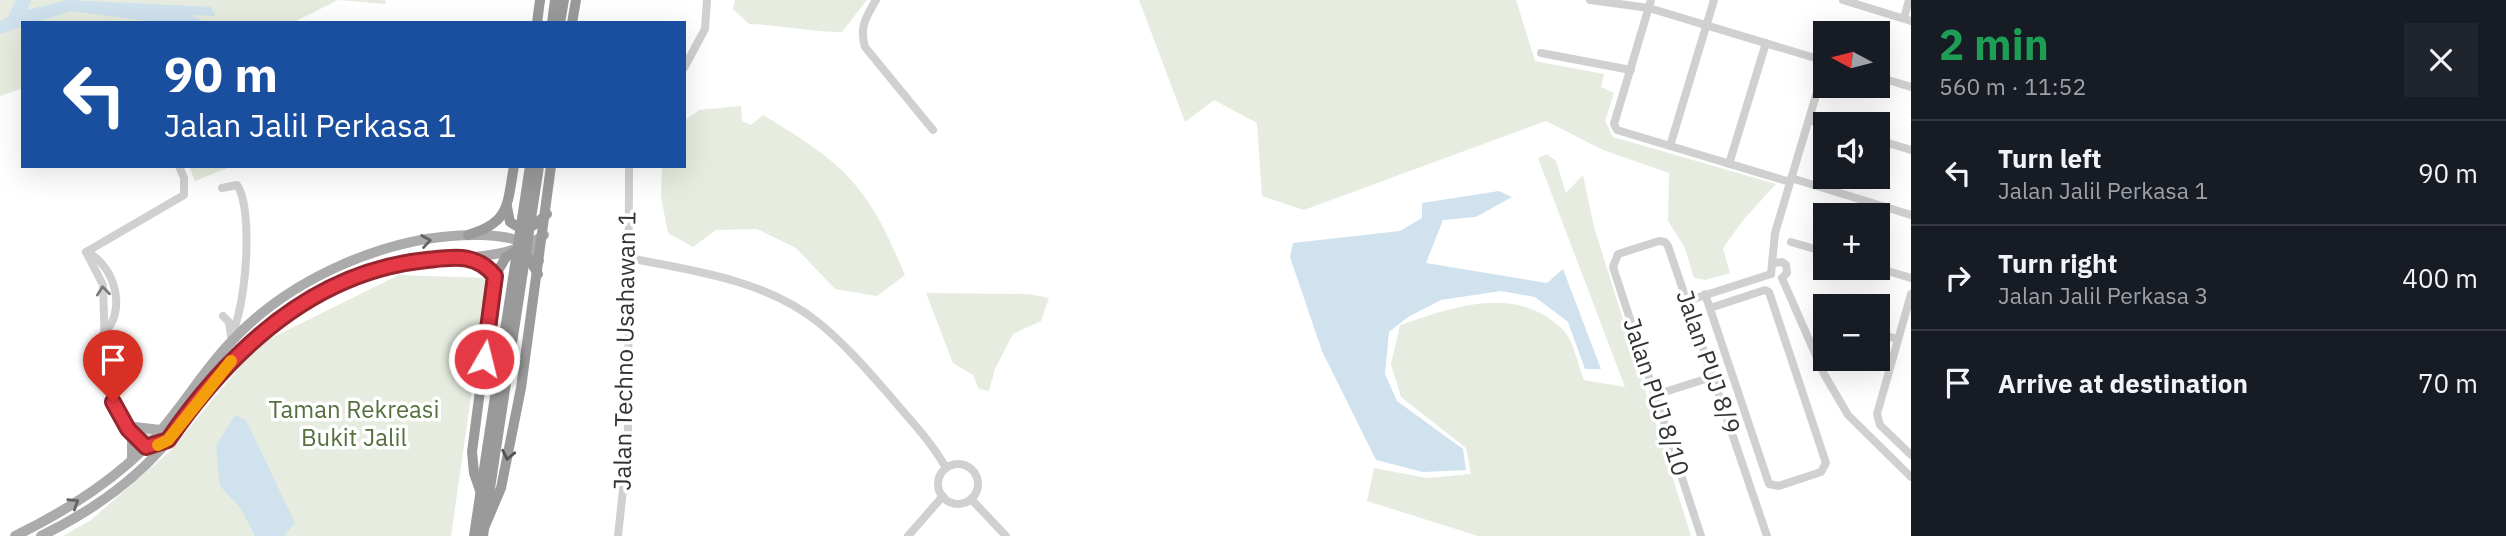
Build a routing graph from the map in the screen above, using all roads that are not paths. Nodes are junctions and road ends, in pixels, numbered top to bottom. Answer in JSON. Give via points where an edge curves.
{"nodes":[{"id":1,"x":540,"y":0,"type":"edge"},
{"id":2,"x":555,"y":0,"type":"edge"},
{"id":3,"x":564,"y":0,"type":"edge"},
{"id":4,"x":576,"y":0,"type":"edge"},
{"id":5,"x":707,"y":0,"type":"edge"},
{"id":6,"x":876,"y":0,"type":"edge"},
{"id":7,"x":1590,"y":0,"type":"edge"},
{"id":8,"x":1714,"y":0,"type":"edge"},
{"id":9,"x":1845,"y":0,"type":"edge"},
{"id":10,"x":1909,"y":0,"type":"edge"},
{"id":11,"x":1650,"y":4,"type":"edge"},
{"id":12,"x":1907,"y":19,"type":"edge"},
{"id":13,"x":537,"y":21,"type":"edge"},
{"id":14,"x":552,"y":21,"type":"edge"},
{"id":15,"x":560,"y":21,"type":"edge"},
{"id":16,"x":572,"y":21,"type":"edge"},
{"id":17,"x":1706,"y":25,"type":"junction"},
{"id":18,"x":1766,"y":43,"type":"junction"},
{"id":19,"x":1541,"y":53,"type":"dead end"},
{"id":20,"x":1813,"y":59,"type":"edge"},
{"id":21,"x":686,"y":64,"type":"edge"},
{"id":22,"x":1630,"y":70,"type":"junction"},
{"id":23,"x":1890,"y":81,"type":"edge"},
{"id":24,"x":1911,"y":87,"type":"edge"},
{"id":25,"x":1815,"y":98,"type":"edge"},
{"id":26,"x":1809,"y":120,"type":"junction"},
{"id":27,"x":1813,"y":121,"type":"edge"},
{"id":28,"x":933,"y":130,"type":"dead end"},
{"id":29,"x":1890,"y":144,"type":"edge"},
{"id":30,"x":1670,"y":146,"type":"junction"},
{"id":31,"x":1911,"y":150,"type":"edge"},
{"id":32,"x":1730,"y":164,"type":"junction"},
{"id":33,"x":179,"y":168,"type":"edge"},
{"id":34,"x":514,"y":168,"type":"edge"},
{"id":35,"x":530,"y":168,"type":"edge"},
{"id":36,"x":539,"y":168,"type":"edge"},
{"id":37,"x":551,"y":168,"type":"edge"},
{"id":38,"x":628,"y":168,"type":"edge"},
{"id":39,"x":1791,"y":180,"type":"junction"},
{"id":40,"x":222,"y":188,"type":"dead end"},
{"id":41,"x":507,"y":206,"type":"junction"},
{"id":42,"x":547,"y":214,"type":"junction"},
{"id":43,"x":1911,"y":215,"type":"edge"},
{"id":44,"x":468,"y":235,"type":"junction"},
{"id":45,"x":494,"y":235,"type":"junction"},
{"id":46,"x":544,"y":235,"type":"junction"},
{"id":47,"x":1791,"y":242,"type":"dead end"},
{"id":48,"x":523,"y":244,"type":"junction"},
{"id":49,"x":1813,"y":248,"type":"edge"},
{"id":50,"x":463,"y":256,"type":"junction"},
{"id":51,"x":494,"y":256,"type":"junction"},
{"id":52,"x":628,"y":258,"type":"junction"},
{"id":53,"x":1614,"y":258,"type":"joint"},
{"id":54,"x":539,"y":261,"type":"junction"},
{"id":55,"x":1774,"y":263,"type":"junction"},
{"id":56,"x":1890,"y":272,"type":"edge"},
{"id":57,"x":538,"y":274,"type":"junction"},
{"id":58,"x":1771,"y":274,"type":"junction"},
{"id":59,"x":495,"y":276,"type":"junction"},
{"id":60,"x":1782,"y":278,"type":"junction"},
{"id":61,"x":1911,"y":278,"type":"edge"},
{"id":62,"x":1705,"y":294,"type":"junction"},
{"id":63,"x":1911,"y":294,"type":"edge"},
{"id":64,"x":1688,"y":301,"type":"junction"},
{"id":65,"x":242,"y":304,"type":"junction"},
{"id":66,"x":1710,"y":308,"type":"junction"},
{"id":67,"x":223,"y":316,"type":"dead end"},
{"id":68,"x":255,"y":319,"type":"junction"},
{"id":69,"x":1890,"y":337,"type":"edge"},
{"id":70,"x":1898,"y":339,"type":"junction"},
{"id":71,"x":230,"y":340,"type":"junction"},
{"id":72,"x":1712,"y":377,"type":"junction"},
{"id":73,"x":1655,"y":395,"type":"junction"},
{"id":74,"x":134,"y":430,"type":"junction"},
{"id":75,"x":160,"y":430,"type":"junction"},
{"id":76,"x":168,"y":440,"type":"junction"},
{"id":77,"x":150,"y":445,"type":"junction"},
{"id":78,"x":1911,"y":455,"type":"edge"},
{"id":79,"x":132,"y":459,"type":"junction"},
{"id":80,"x":146,"y":463,"type":"junction"},
{"id":81,"x":946,"y":468,"type":"junction"},
{"id":82,"x":1911,"y":477,"type":"edge"},
{"id":83,"x":481,"y":493,"type":"junction"},
{"id":84,"x":943,"y":496,"type":"junction"},
{"id":85,"x":971,"y":499,"type":"junction"},
{"id":86,"x":44,"y":522,"type":"junction"},
{"id":87,"x":483,"y":532,"type":"edge"},
{"id":88,"x":15,"y":536,"type":"edge"},
{"id":89,"x":27,"y":536,"type":"edge"},
{"id":90,"x":41,"y":536,"type":"edge"},
{"id":91,"x":474,"y":536,"type":"edge"},
{"id":92,"x":618,"y":536,"type":"edge"},
{"id":93,"x":908,"y":536,"type":"edge"},
{"id":94,"x":1006,"y":536,"type":"edge"},
{"id":95,"x":1701,"y":536,"type":"edge"},
{"id":96,"x":1767,"y":536,"type":"edge"}],
"edges":[{"from":1,"to":13,"type":"highway"},
{"from":2,"to":14,"type":"highway"},
{"from":3,"to":15,"type":"highway"},
{"from":4,"to":16,"type":"highway"},
{"from":5,"to":21,"type":"street","via":[[705,29]]},
{"from":6,"to":28,"type":"street","via":[[861,33],[866,47]]},
{"from":7,"to":11,"type":"street"},
{"from":8,"to":17,"type":"street"},
{"from":9,"to":12,"type":"street"},
{"from":10,"to":12,"type":"street"},
{"from":11,"to":17,"type":"street"},
{"from":11,"to":22,"type":"street"},
{"from":17,"to":18,"type":"street"},
{"from":17,"to":30,"type":"street"},
{"from":18,"to":20,"type":"street"},
{"from":18,"to":32,"type":"street"},
{"from":19,"to":22,"type":"street"},
{"from":22,"to":30,"type":"street","via":[[1617,130]]},
{"from":23,"to":24,"type":"street"},
{"from":25,"to":26,"type":"street"},
{"from":26,"to":27,"type":"street"},
{"from":26,"to":39,"type":"street"},
{"from":29,"to":31,"type":"street"},
{"from":30,"to":32,"type":"street"},
{"from":32,"to":39,"type":"street"},
{"from":33,"to":74,"type":"street","via":[[184,195],[86,252],[103,285],[106,381],[113,402]]},
{"from":34,"to":41,"type":"highway"},
{"from":35,"to":83,"type":"highway","bridge":true},
{"from":36,"to":87,"type":"highway","bridge":true},
{"from":37,"to":42,"type":"highway"},
{"from":38,"to":52,"type":"street","name":"Jalan Techno Usahawan 1"},
{"from":39,"to":43,"type":"street"},
{"from":39,"to":55,"type":"street","via":[[1775,233]]},
{"from":40,"to":65,"type":"street","via":[[237,185],[244,203]]},
{"from":41,"to":42,"type":"highway","via":[[510,222],[520,228],[534,225]]},
{"from":41,"to":44,"type":"highway","via":[[490,229]]},
{"from":42,"to":46,"type":"highway"},
{"from":44,"to":45,"type":"main road"},
{"from":68,"to":44,"type":"main road","one_way":true,"via":[[291,292],[338,267],[411,244]]},
{"from":45,"to":48,"type":"main road"},
{"from":45,"to":51,"type":"main road","via":[[500,242]]},
{"from":46,"to":48,"type":"main road"},
{"from":46,"to":54,"type":"highway"},
{"from":47,"to":49,"type":"street"},
{"from":48,"to":51,"type":"main road"},
{"from":48,"to":54,"type":"main road","via":[[536,251]]},
{"from":50,"to":51,"type":"main road"},
{"from":50,"to":59,"type":"highway","via":[[482,263]]},
{"from":50,"to":76,"type":"main road","via":[[377,268],[298,306],[244,346]]},
{"from":52,"to":81,"type":"street","via":[[709,274],[771,295],[818,322],[873,376],[936,449]]},
{"from":52,"to":92,"type":"street","name":"Jalan Techno Usahawan 1","via":[[628,443]]},
{"from":53,"to":64,"type":"street","name":"Jalan PUJ 8/9","via":[[1665,242]]},
{"from":53,"to":73,"type":"street","name":"Jalan PUJ 8/10","via":[[1613,267]]},
{"from":54,"to":57,"type":"highway"},
{"from":55,"to":58,"type":"street"},
{"from":55,"to":60,"type":"street","via":[[1786,265]]},
{"from":56,"to":61,"type":"street"},
{"from":57,"to":59,"type":"highway","via":[[527,256],[516,251],[506,257]]},
{"from":57,"to":87,"type":"highway","one_way":true,"via":[[501,488]]},
{"from":58,"to":60,"type":"street"},
{"from":58,"to":62,"type":"street"},
{"from":59,"to":83,"type":"highway","via":[[472,452]]},
{"from":60,"to":82,"type":"street","via":[[1824,374],[1848,415]]},
{"from":62,"to":64,"type":"street"},
{"from":62,"to":66,"type":"street"},
{"from":63,"to":70,"type":"street"},
{"from":64,"to":72,"type":"street","name":"Jalan PUJ 8/9"},
{"from":65,"to":68,"type":"street","via":[[248,318]]},
{"from":65,"to":71,"type":"street"},
{"from":66,"to":66,"type":"street","via":[[1769,292],[1826,463],[1821,472],[1779,486],[1769,484]]},
{"from":67,"to":71,"type":"street","via":[[229,322]]},
{"from":68,"to":71,"type":"main road"},
{"from":69,"to":70,"type":"street"},
{"from":70,"to":78,"type":"street","via":[[1877,414],[1880,425]]},
{"from":71,"to":75,"type":"main road"},
{"from":72,"to":73,"type":"street"},
{"from":72,"to":96,"type":"street","name":"Jalan PUJ 8/9"},
{"from":73,"to":95,"type":"street","name":"Jalan PUJ 8/10"},
{"from":74,"to":75,"type":"main road"},
{"from":74,"to":77,"type":"street"},
{"from":74,"to":79,"type":"main road"},
{"from":75,"to":77,"type":"main road"},
{"from":76,"to":77,"type":"main road"},
{"from":76,"to":80,"type":"main road"},
{"from":77,"to":79,"type":"main road"},
{"from":77,"to":80,"type":"main road"},
{"from":86,"to":79,"type":"main road","one_way":true},
{"from":80,"to":90,"type":"main road","via":[[112,492]]},
{"from":81,"to":84,"type":"street","via":[[938,484]]},
{"from":81,"to":85,"type":"street","via":[[965,465],[975,474],[977,487]]},
{"from":83,"to":91,"type":"highway"},
{"from":84,"to":85,"type":"street","via":[[960,503]]},
{"from":84,"to":93,"type":"street"},
{"from":85,"to":94,"type":"street"},
{"from":86,"to":88,"type":"main road"},
{"from":86,"to":89,"type":"main road"}]}
